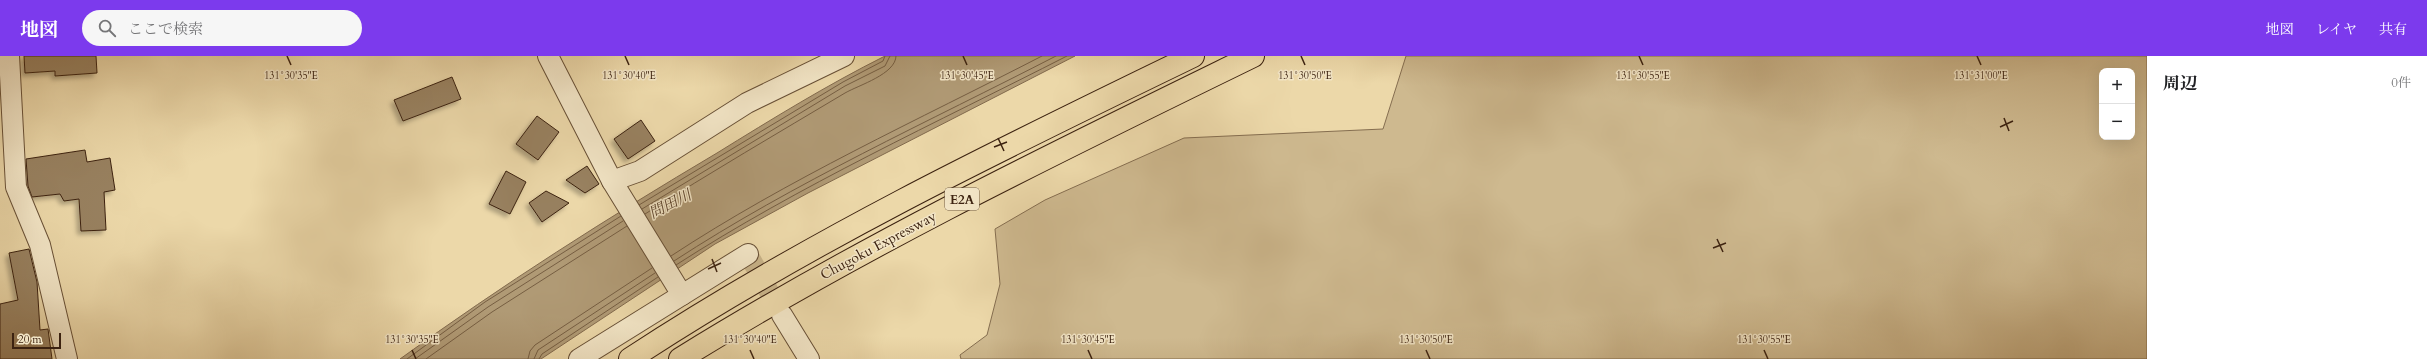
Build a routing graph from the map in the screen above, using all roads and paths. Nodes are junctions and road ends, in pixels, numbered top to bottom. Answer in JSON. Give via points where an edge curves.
{"nodes":[{"id":1,"x":9,"y":56,"type":"edge"},
{"id":2,"x":548,"y":56,"type":"edge"},
{"id":3,"x":844,"y":56,"type":"edge"},
{"id":4,"x":1193,"y":56,"type":"edge"},
{"id":5,"x":1253,"y":56,"type":"edge"},
{"id":6,"x":6,"y":76,"type":"edge"},
{"id":7,"x":612,"y":181,"type":"junction"},
{"id":8,"x":748,"y":254,"type":"dead end"},
{"id":9,"x":678,"y":289,"type":"junction"},
{"id":10,"x":782,"y":315,"type":"tunnel mouth"},
{"id":11,"x":67,"y":359,"type":"edge"},
{"id":12,"x":579,"y":359,"type":"edge"},
{"id":13,"x":630,"y":359,"type":"edge"},
{"id":14,"x":680,"y":359,"type":"edge"},
{"id":15,"x":809,"y":359,"type":"edge"}],
"edges":[{"from":1,"to":6,"type":"street"},
{"from":2,"to":7,"type":"street"},
{"from":3,"to":7,"type":"street","via":[[747,103],[640,171]]},
{"from":4,"to":13,"type":"highway","name":"Chugoku Expressway","number":"E2A","via":[[977,162],[837,236]]},
{"from":5,"to":14,"type":"highway","name":"Chugoku Expressway","number":"E2A","via":[[986,186],[776,301]]},
{"from":6,"to":11,"type":"street","via":[[16,187],[40,245]]},
{"from":7,"to":9,"type":"street"},
{"from":8,"to":9,"type":"street"},
{"from":9,"to":12,"type":"street"},
{"from":10,"to":15,"type":"street"}]}
